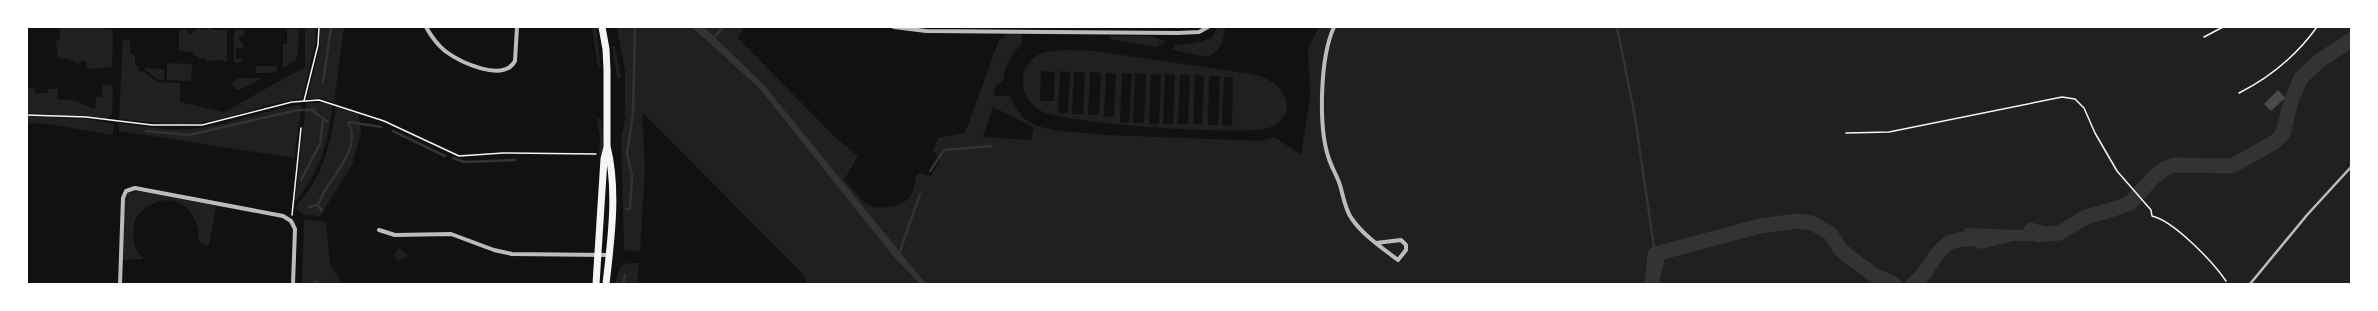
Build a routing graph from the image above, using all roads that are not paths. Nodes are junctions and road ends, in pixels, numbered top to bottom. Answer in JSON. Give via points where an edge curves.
{"nodes":[{"id":1,"x":426,"y":27,"type":"edge"},
{"id":2,"x":517,"y":27,"type":"edge"},
{"id":3,"x":602,"y":27,"type":"edge"},
{"id":4,"x":894,"y":27,"type":"edge"},
{"id":5,"x":1208,"y":27,"type":"edge"},
{"id":6,"x":1334,"y":27,"type":"edge"},
{"id":7,"x":607,"y":146,"type":"junction"},
{"id":8,"x":2351,"y":167,"type":"edge"},
{"id":9,"x":379,"y":230,"type":"dead end"},
{"id":10,"x":1376,"y":243,"type":"junction"},
{"id":11,"x":598,"y":255,"type":"junction"},
{"id":12,"x":608,"y":255,"type":"junction"},
{"id":13,"x":120,"y":284,"type":"edge"},
{"id":14,"x":292,"y":284,"type":"edge"},
{"id":15,"x":596,"y":284,"type":"edge"},
{"id":16,"x":606,"y":284,"type":"edge"},
{"id":17,"x":2250,"y":284,"type":"edge"}],
"edges":[{"from":1,"to":2,"type":"street","via":[[438,44],[459,60],[484,68],[503,70],[512,66],[516,58]]},
{"from":3,"to":7,"type":"main road","via":[[607,70]]},
{"from":4,"to":5,"type":"street","via":[[926,31],[1178,33],[1199,32]]},
{"from":6,"to":10,"type":"street","via":[[1326,50],[1323,80],[1324,128],[1329,160],[1351,219]]},
{"from":7,"to":11,"type":"main road","via":[[604,158]]},
{"from":7,"to":12,"type":"main road","via":[[612,204]]},
{"from":8,"to":17,"type":"lane","via":[[2307,214]]},
{"from":9,"to":11,"type":"street","via":[[395,235],[451,234],[512,254]]},
{"from":10,"to":10,"type":"street","via":[[1398,260],[1406,250],[1401,240]]},
{"from":11,"to":12,"type":"street"},
{"from":11,"to":15,"type":"main road"},
{"from":12,"to":16,"type":"main road"},
{"from":13,"to":14,"type":"street","via":[[123,198],[126,191],[139,188],[283,216],[291,221],[294,229]]}]}
